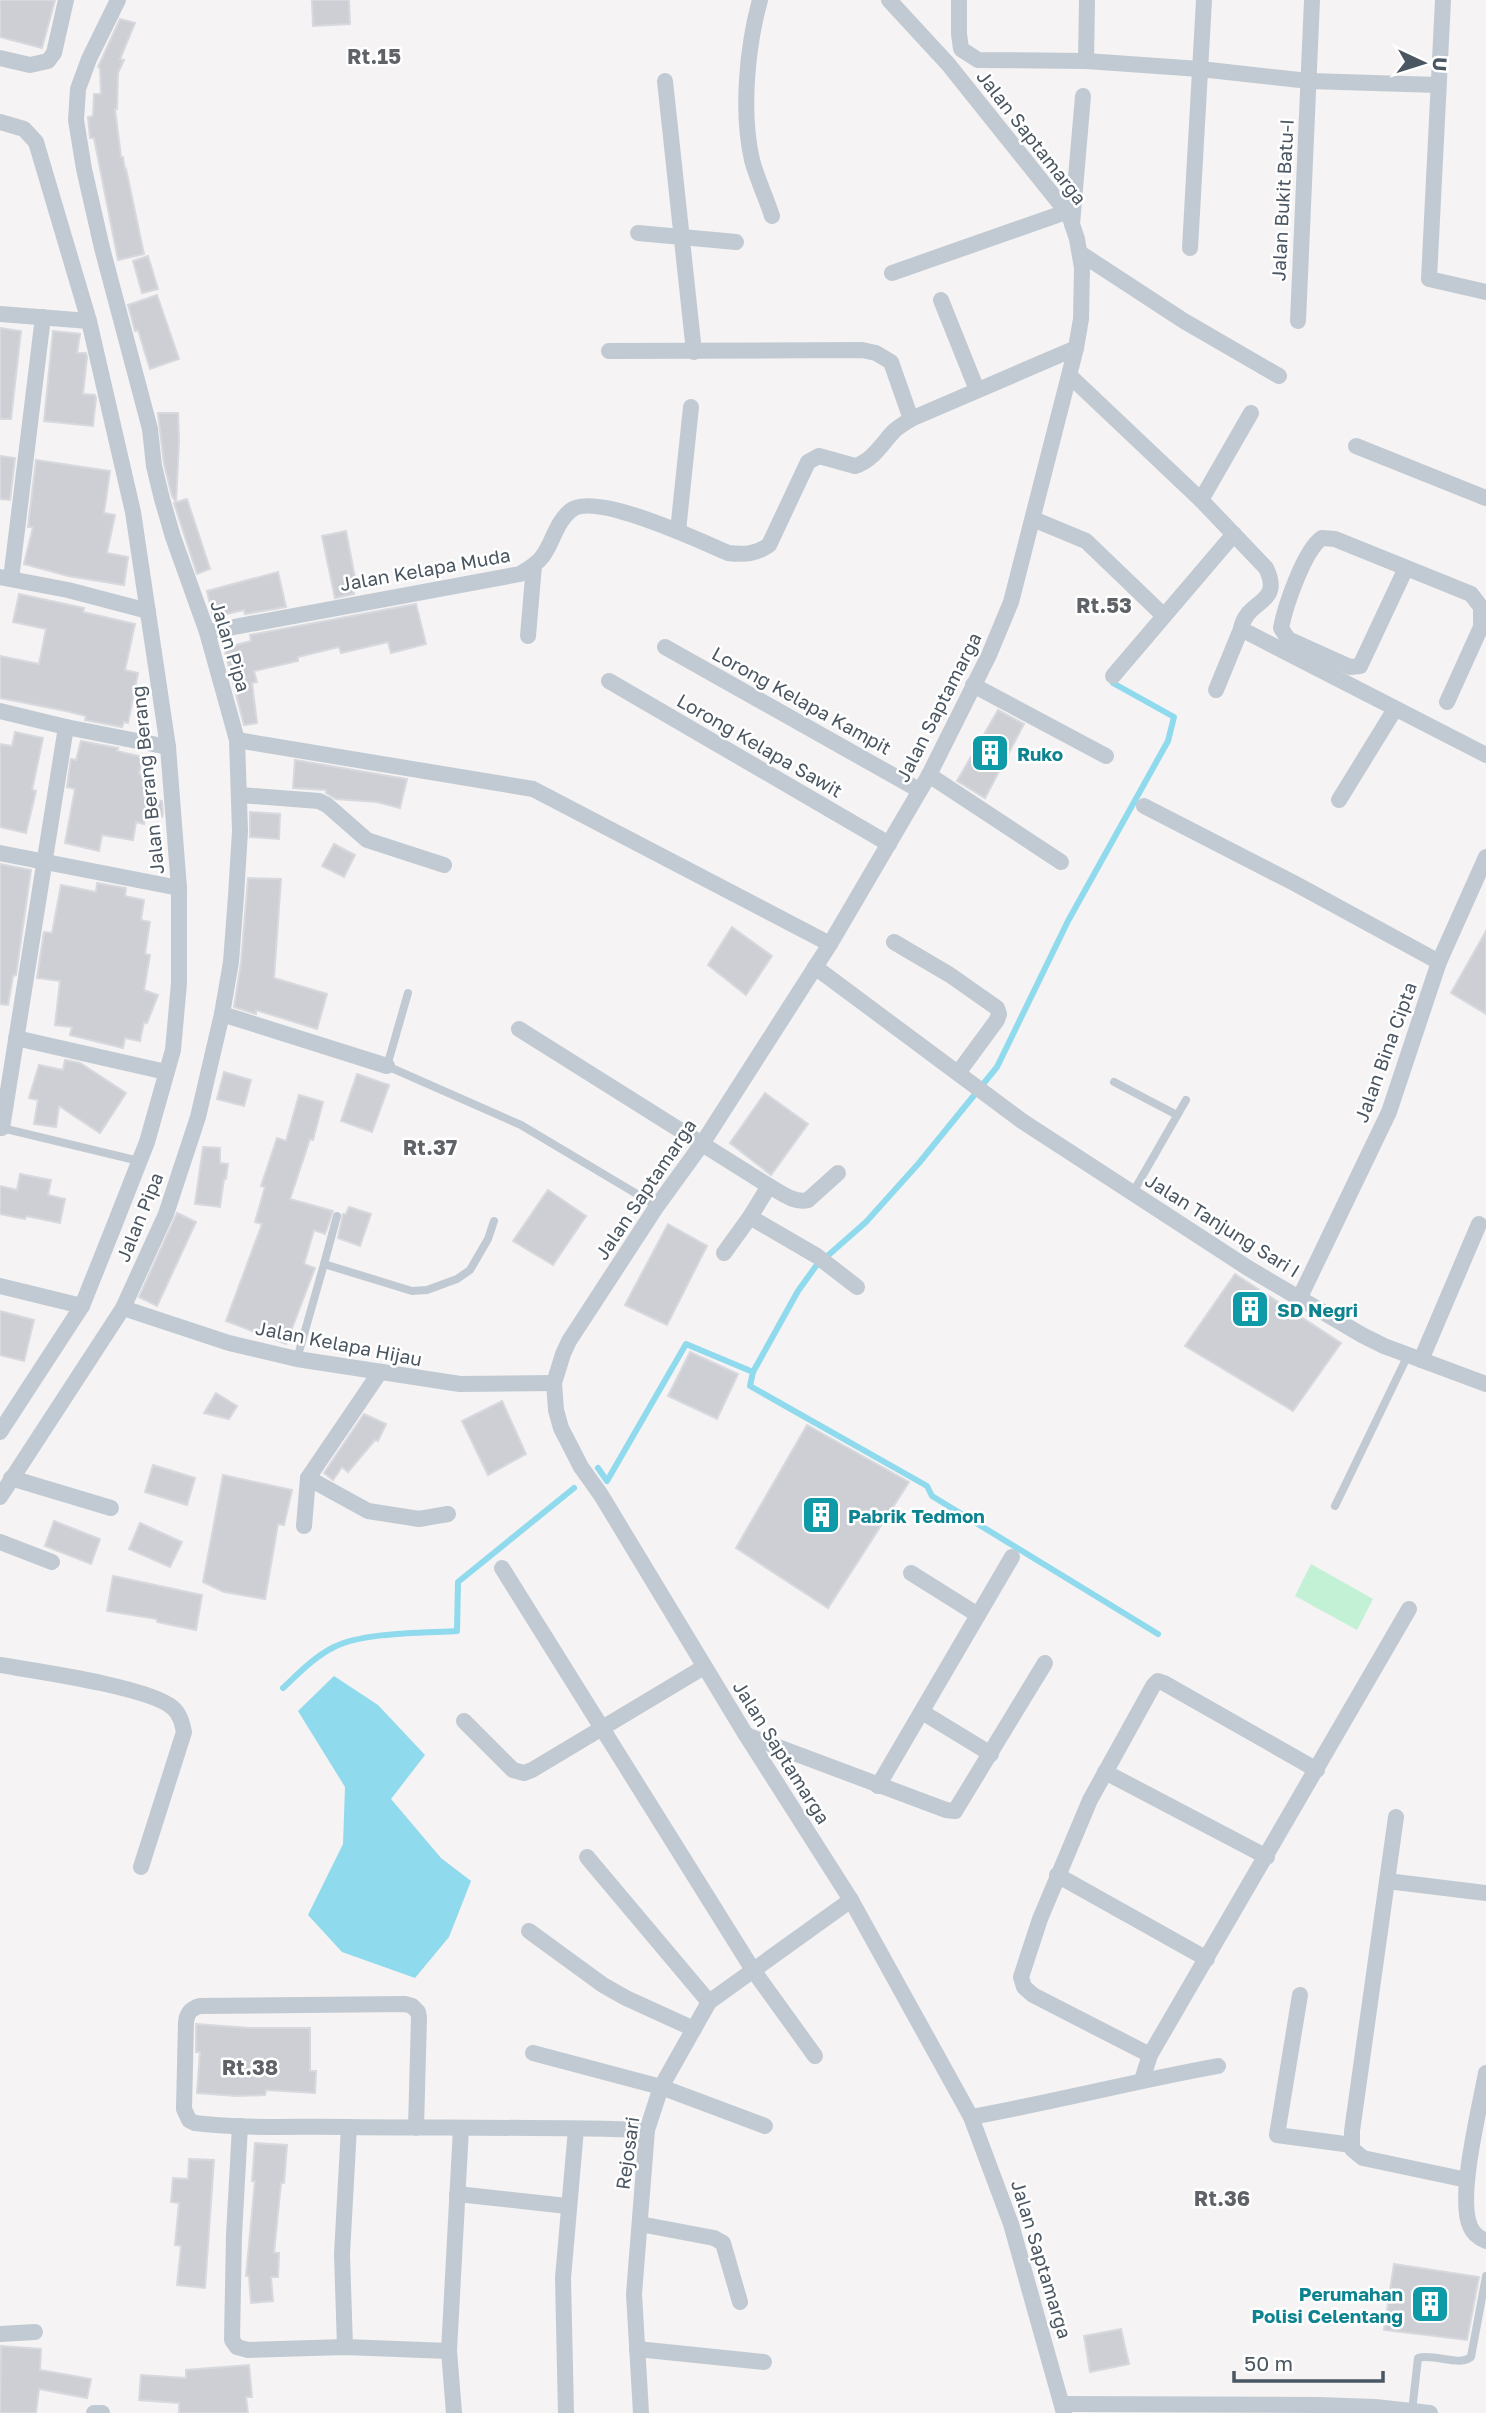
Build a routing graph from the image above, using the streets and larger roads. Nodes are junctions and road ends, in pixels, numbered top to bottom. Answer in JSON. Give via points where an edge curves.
{"nodes":[{"id":1,"x":66,"y":0,"type":"edge"},
{"id":2,"x":118,"y":0,"type":"edge"},
{"id":3,"x":760,"y":0,"type":"edge"},
{"id":4,"x":889,"y":0,"type":"edge"},
{"id":5,"x":959,"y":0,"type":"edge"},
{"id":6,"x":1087,"y":0,"type":"edge"},
{"id":7,"x":1204,"y":0,"type":"edge"},
{"id":8,"x":1312,"y":0,"type":"edge"},
{"id":9,"x":1443,"y":0,"type":"edge"},
{"id":10,"x":0,"y":58,"type":"edge"},
{"id":11,"x":1086,"y":61,"type":"junction"},
{"id":12,"x":1200,"y":69,"type":"junction"},
{"id":13,"x":1309,"y":80,"type":"junction"},
{"id":14,"x":665,"y":81,"type":"dead end"},
{"id":15,"x":1438,"y":85,"type":"junction"},
{"id":16,"x":1083,"y":96,"type":"dead end"},
{"id":17,"x":0,"y":122,"type":"edge"},
{"id":18,"x":772,"y":216,"type":"dead end"},
{"id":19,"x":1069,"y":218,"type":"junction"},
{"id":20,"x":638,"y":233,"type":"dead end"},
{"id":21,"x":682,"y":237,"type":"junction"},
{"id":22,"x":736,"y":242,"type":"dead end"},
{"id":23,"x":1190,"y":248,"type":"dead end"},
{"id":24,"x":1080,"y":253,"type":"junction"},
{"id":25,"x":892,"y":273,"type":"dead end"},
{"id":26,"x":1486,"y":292,"type":"edge"},
{"id":27,"x":941,"y":300,"type":"dead end"},
{"id":28,"x":0,"y":314,"type":"edge"},
{"id":29,"x":43,"y":317,"type":"junction"},
{"id":30,"x":89,"y":321,"type":"junction"},
{"id":31,"x":1298,"y":321,"type":"dead end"},
{"id":32,"x":1076,"y":348,"type":"junction"},
{"id":33,"x":609,"y":351,"type":"dead end"},
{"id":34,"x":694,"y":352,"type":"junction"},
{"id":35,"x":1070,"y":376,"type":"junction"},
{"id":36,"x":1279,"y":376,"type":"dead end"},
{"id":37,"x":977,"y":390,"type":"junction"},
{"id":38,"x":691,"y":407,"type":"dead end"},
{"id":39,"x":1251,"y":413,"type":"dead end"},
{"id":40,"x":911,"y":419,"type":"junction"},
{"id":41,"x":1356,"y":446,"type":"dead end"},
{"id":42,"x":1486,"y":498,"type":"edge"},
{"id":43,"x":1200,"y":500,"type":"junction"},
{"id":44,"x":1033,"y":519,"type":"junction"},
{"id":45,"x":678,"y":531,"type":"junction"},
{"id":46,"x":1234,"y":534,"type":"junction"},
{"id":47,"x":534,"y":565,"type":"junction"},
{"id":48,"x":1406,"y":568,"type":"junction"},
{"id":49,"x":5,"y":578,"type":"edge"},
{"id":50,"x":148,"y":611,"type":"junction"},
{"id":51,"x":1163,"y":615,"type":"junction"},
{"id":52,"x":1241,"y":629,"type":"junction"},
{"id":53,"x":207,"y":632,"type":"junction"},
{"id":54,"x":528,"y":636,"type":"dead end"},
{"id":55,"x":1481,"y":642,"type":"edge"},
{"id":56,"x":665,"y":647,"type":"dead end"},
{"id":57,"x":1113,"y":676,"type":"dead end"},
{"id":58,"x":609,"y":681,"type":"dead end"},
{"id":59,"x":973,"y":685,"type":"junction"},
{"id":60,"x":1216,"y":690,"type":"dead end"},
{"id":61,"x":1447,"y":702,"type":"dead end"},
{"id":62,"x":1395,"y":709,"type":"junction"},
{"id":63,"x":0,"y":711,"type":"edge"},
{"id":64,"x":66,"y":727,"type":"junction"},
{"id":65,"x":237,"y":740,"type":"junction"},
{"id":66,"x":168,"y":747,"type":"junction"},
{"id":67,"x":1486,"y":755,"type":"edge"},
{"id":68,"x":1106,"y":756,"type":"dead end"},
{"id":69,"x":929,"y":775,"type":"junction"},
{"id":70,"x":919,"y":790,"type":"junction"},
{"id":71,"x":240,"y":795,"type":"junction"},
{"id":72,"x":1339,"y":800,"type":"dead end"},
{"id":73,"x":1144,"y":806,"type":"dead end"},
{"id":74,"x":890,"y":844,"type":"junction"},
{"id":75,"x":0,"y":853,"type":"edge"},
{"id":76,"x":1486,"y":858,"type":"edge"},
{"id":77,"x":1061,"y":862,"type":"dead end"},
{"id":78,"x":44,"y":863,"type":"junction"},
{"id":79,"x":444,"y":865,"type":"dead end"},
{"id":80,"x":179,"y":888,"type":"junction"},
{"id":81,"x":894,"y":942,"type":"dead end"},
{"id":82,"x":830,"y":944,"type":"junction"},
{"id":83,"x":1438,"y":962,"type":"junction"},
{"id":84,"x":815,"y":967,"type":"junction"},
{"id":85,"x":222,"y":1014,"type":"junction"},
{"id":86,"x":519,"y":1028,"type":"dead end"},
{"id":87,"x":16,"y":1038,"type":"junction"},
{"id":88,"x":387,"y":1066,"type":"road end"},
{"id":89,"x":166,"y":1072,"type":"junction"},
{"id":90,"x":964,"y":1077,"type":"junction"},
{"id":91,"x":1,"y":1128,"type":"edge"},
{"id":92,"x":702,"y":1144,"type":"junction"},
{"id":93,"x":838,"y":1173,"type":"dead end"},
{"id":94,"x":769,"y":1186,"type":"junction"},
{"id":95,"x":750,"y":1217,"type":"junction"},
{"id":96,"x":1479,"y":1224,"type":"dead end"},
{"id":97,"x":724,"y":1253,"type":"dead end"},
{"id":98,"x":0,"y":1286,"type":"edge"},
{"id":99,"x":857,"y":1287,"type":"dead end"},
{"id":100,"x":1300,"y":1297,"type":"junction"},
{"id":101,"x":82,"y":1306,"type":"junction"},
{"id":102,"x":123,"y":1308,"type":"junction"},
{"id":103,"x":1414,"y":1357,"type":"junction"},
{"id":104,"x":380,"y":1372,"type":"junction"},
{"id":105,"x":554,"y":1383,"type":"junction"},
{"id":106,"x":1486,"y":1384,"type":"edge"},
{"id":107,"x":0,"y":1432,"type":"edge"},
{"id":108,"x":11,"y":1478,"type":"junction"},
{"id":109,"x":308,"y":1478,"type":"junction"},
{"id":110,"x":0,"y":1497,"type":"edge"},
{"id":111,"x":111,"y":1508,"type":"dead end"},
{"id":112,"x":448,"y":1514,"type":"dead end"},
{"id":113,"x":304,"y":1526,"type":"dead end"},
{"id":114,"x":0,"y":1542,"type":"edge"},
{"id":115,"x":1012,"y":1557,"type":"dead end"},
{"id":116,"x":52,"y":1563,"type":"dead end"},
{"id":117,"x":502,"y":1568,"type":"dead end"},
{"id":118,"x":911,"y":1573,"type":"dead end"},
{"id":119,"x":1409,"y":1609,"type":"dead end"},
{"id":120,"x":978,"y":1615,"type":"junction"},
{"id":121,"x":1045,"y":1663,"type":"dead end"},
{"id":122,"x":0,"y":1665,"type":"edge"},
{"id":123,"x":704,"y":1667,"type":"junction"},
{"id":124,"x":922,"y":1712,"type":"junction"},
{"id":125,"x":464,"y":1721,"type":"dead end"},
{"id":126,"x":602,"y":1729,"type":"junction"},
{"id":127,"x":746,"y":1735,"type":"junction"},
{"id":128,"x":991,"y":1754,"type":"junction"},
{"id":129,"x":1317,"y":1770,"type":"junction"},
{"id":130,"x":1105,"y":1772,"type":"junction"},
{"id":131,"x":878,"y":1786,"type":"junction"},
{"id":132,"x":1396,"y":1817,"type":"dead end"},
{"id":133,"x":587,"y":1857,"type":"dead end"},
{"id":134,"x":1267,"y":1857,"type":"junction"},
{"id":135,"x":141,"y":1867,"type":"dead end"},
{"id":136,"x":1057,"y":1875,"type":"junction"},
{"id":137,"x":1387,"y":1881,"type":"junction"},
{"id":138,"x":1486,"y":1894,"type":"edge"},
{"id":139,"x":851,"y":1900,"type":"junction"},
{"id":140,"x":529,"y":1931,"type":"dead end"},
{"id":141,"x":1208,"y":1959,"type":"junction"},
{"id":142,"x":753,"y":1970,"type":"junction"},
{"id":143,"x":1300,"y":1995,"type":"dead end"},
{"id":144,"x":709,"y":2002,"type":"junction"},
{"id":145,"x":694,"y":2029,"type":"junction"},
{"id":146,"x":533,"y":2053,"type":"dead end"},
{"id":147,"x":1150,"y":2055,"type":"junction"},
{"id":148,"x":815,"y":2056,"type":"dead end"},
{"id":149,"x":1218,"y":2066,"type":"dead end"},
{"id":150,"x":1486,"y":2073,"type":"edge"},
{"id":151,"x":1142,"y":2080,"type":"junction"},
{"id":152,"x":661,"y":2087,"type":"junction"},
{"id":153,"x":971,"y":2118,"type":"junction"},
{"id":154,"x":240,"y":2126,"type":"junction"},
{"id":155,"x":765,"y":2126,"type":"dead end"},
{"id":156,"x":349,"y":2127,"type":"junction"},
{"id":157,"x":416,"y":2128,"type":"junction"},
{"id":158,"x":461,"y":2128,"type":"junction"},
{"id":159,"x":576,"y":2129,"type":"junction"},
{"id":160,"x":647,"y":2130,"type":"junction"},
{"id":161,"x":1352,"y":2145,"type":"junction"},
{"id":162,"x":1466,"y":2180,"type":"junction"},
{"id":163,"x":457,"y":2194,"type":"junction"},
{"id":164,"x":567,"y":2206,"type":"junction"},
{"id":165,"x":639,"y":2224,"type":"junction"},
{"id":166,"x":1486,"y":2241,"type":"edge"},
{"id":167,"x":740,"y":2302,"type":"dead end"},
{"id":168,"x":35,"y":2332,"type":"dead end"},
{"id":169,"x":0,"y":2334,"type":"edge"},
{"id":170,"x":345,"y":2347,"type":"junction"},
{"id":171,"x":637,"y":2349,"type":"junction"},
{"id":172,"x":449,"y":2351,"type":"junction"},
{"id":173,"x":764,"y":2362,"type":"dead end"},
{"id":174,"x":1063,"y":2408,"type":"edge"},
{"id":175,"x":1375,"y":2410,"type":"edge"},
{"id":176,"x":94,"y":2413,"type":"edge"},
{"id":177,"x":102,"y":2413,"type":"edge"},
{"id":178,"x":454,"y":2413,"type":"edge"},
{"id":179,"x":566,"y":2413,"type":"edge"},
{"id":180,"x":641,"y":2413,"type":"edge"},
{"id":181,"x":1430,"y":2413,"type":"edge"}],
"edges":[{"from":1,"to":10,"type":"street","via":[[48,61],[30,65]]},
{"from":2,"to":53,"type":"street","name":"Jalan Pipa","via":[[78,89],[76,120],[99,235],[150,429],[162,499]]},
{"from":3,"to":18,"type":"street","via":[[749,61],[749,141]]},
{"from":4,"to":19,"type":"street","name":"Jalan Saptamarga","via":[[948,64]]},
{"from":5,"to":11,"type":"street","via":[[961,49],[978,60]]},
{"from":6,"to":11,"type":"street"},
{"from":7,"to":12,"type":"street"},
{"from":8,"to":13,"type":"street","name":"Jalan Bukit Batu-I"},
{"from":9,"to":15,"type":"street"},
{"from":11,"to":12,"type":"street"},
{"from":12,"to":13,"type":"street"},
{"from":12,"to":23,"type":"street"},
{"from":13,"to":15,"type":"street"},
{"from":13,"to":31,"type":"street","name":"Jalan Bukit Batu-I"},
{"from":14,"to":21,"type":"street"},
{"from":15,"to":26,"type":"street","via":[[1429,279]]},
{"from":16,"to":19,"type":"street"},
{"from":17,"to":30,"type":"street","name":"Jalan Berang Berang","via":[[24,129],[36,142]]},
{"from":19,"to":24,"type":"street","name":"Jalan Saptamarga"},
{"from":19,"to":25,"type":"street"},
{"from":20,"to":21,"type":"street"},
{"from":21,"to":22,"type":"street"},
{"from":21,"to":34,"type":"street"},
{"from":24,"to":32,"type":"street","name":"Jalan Saptamarga","via":[[1082,300]]},
{"from":24,"to":36,"type":"street"},
{"from":27,"to":37,"type":"street"},
{"from":28,"to":29,"type":"street"},
{"from":29,"to":30,"type":"street"},
{"from":29,"to":49,"type":"street"},
{"from":30,"to":50,"type":"street","name":"Jalan Berang Berang","via":[[127,478]]},
{"from":32,"to":35,"type":"street","name":"Jalan Saptamarga"},
{"from":32,"to":37,"type":"street"},
{"from":33,"to":34,"type":"street"},
{"from":34,"to":40,"type":"street","via":[[876,353],[891,362]]},
{"from":35,"to":43,"type":"street"},
{"from":35,"to":44,"type":"street","name":"Jalan Saptamarga"},
{"from":37,"to":40,"type":"street"},
{"from":38,"to":45,"type":"street"},
{"from":39,"to":43,"type":"street"},
{"from":40,"to":45,"type":"street","name":"Jalan Kelapa Muda","via":[[860,465],[819,456],[808,462],[769,545],[760,551],[729,553]]},
{"from":41,"to":42,"type":"street"},
{"from":43,"to":46,"type":"street"},
{"from":44,"to":51,"type":"street","via":[[1086,541]]},
{"from":44,"to":59,"type":"street","name":"Jalan Saptamarga","via":[[1011,602]]},
{"from":45,"to":47,"type":"street","name":"Jalan Kelapa Muda","via":[[618,510],[583,505],[560,522]]},
{"from":46,"to":51,"type":"street"},
{"from":46,"to":52,"type":"street","via":[[1272,579],[1266,598],[1247,613]]},
{"from":47,"to":53,"type":"street","name":"Jalan Kelapa Muda","via":[[520,574]]},
{"from":47,"to":54,"type":"street"},
{"from":48,"to":48,"type":"street","via":[[1360,666],[1350,667],[1288,639],[1281,628],[1310,547],[1322,538],[1335,538]]},
{"from":48,"to":55,"type":"street","via":[[1471,594],[1483,617]]},
{"from":49,"to":50,"type":"street"},
{"from":50,"to":66,"type":"street","name":"Jalan Berang Berang"},
{"from":51,"to":57,"type":"street"},
{"from":52,"to":60,"type":"street"},
{"from":52,"to":62,"type":"street"},
{"from":53,"to":65,"type":"street","name":"Jalan Pipa"},
{"from":55,"to":61,"type":"street"},
{"from":56,"to":70,"type":"street","name":"Lorong Kelapa Kampit"},
{"from":58,"to":74,"type":"street","name":"Lorong Kelapa Sawit"},
{"from":59,"to":68,"type":"street"},
{"from":59,"to":69,"type":"street","name":"Jalan Saptamarga"},
{"from":62,"to":67,"type":"street"},
{"from":62,"to":72,"type":"street"},
{"from":63,"to":64,"type":"street"},
{"from":64,"to":66,"type":"street"},
{"from":64,"to":78,"type":"street"},
{"from":65,"to":71,"type":"street","name":"Jalan Pipa"},
{"from":65,"to":82,"type":"street","via":[[533,789]]},
{"from":66,"to":80,"type":"street","name":"Jalan Berang Berang"},
{"from":69,"to":70,"type":"street","name":"Jalan Saptamarga"},
{"from":69,"to":77,"type":"street"},
{"from":70,"to":74,"type":"street","name":"Jalan Saptamarga"},
{"from":71,"to":79,"type":"street","via":[[319,801],[367,840]]},
{"from":71,"to":85,"type":"street","name":"Jalan Pipa","via":[[231,962]]},
{"from":73,"to":83,"type":"street"},
{"from":74,"to":82,"type":"street","name":"Jalan Saptamarga"},
{"from":75,"to":78,"type":"street"},
{"from":76,"to":83,"type":"street","name":"Jalan Bina Cipta"},
{"from":78,"to":80,"type":"street"},
{"from":78,"to":87,"type":"street"},
{"from":80,"to":89,"type":"street","name":"Jalan Berang Berang","via":[[180,983]]},
{"from":81,"to":90,"type":"street","via":[[997,1008],[997,1020]]},
{"from":82,"to":84,"type":"street","name":"Jalan Saptamarga"},
{"from":83,"to":100,"type":"street","name":"Jalan Bina Cipta","via":[[1389,1112]]},
{"from":84,"to":90,"type":"street"},
{"from":84,"to":92,"type":"street","name":"Jalan Saptamarga"},
{"from":85,"to":88,"type":"street"},
{"from":85,"to":102,"type":"street","name":"Jalan Pipa","via":[[198,1117],[166,1214]]},
{"from":86,"to":92,"type":"street"},
{"from":87,"to":89,"type":"street"},
{"from":87,"to":91,"type":"street"},
{"from":89,"to":101,"type":"street","name":"Jalan Berang Berang","via":[[139,1161]]},
{"from":90,"to":100,"type":"street","name":"Jalan Tanjung Sari I","via":[[1132,1194]]},
{"from":92,"to":94,"type":"street"},
{"from":92,"to":105,"type":"street","name":"Jalan Saptamarga","via":[[569,1341]]},
{"from":93,"to":94,"type":"street","via":[[803,1202]]},
{"from":94,"to":95,"type":"street"},
{"from":95,"to":97,"type":"street"},
{"from":95,"to":99,"type":"street"},
{"from":96,"to":103,"type":"street"},
{"from":98,"to":101,"type":"street"},
{"from":100,"to":103,"type":"street","name":"Jalan Tanjung Sari I","via":[[1337,1322]]},
{"from":101,"to":107,"type":"street","name":"Jalan Berang Berang"},
{"from":102,"to":104,"type":"street","name":"Jalan Kelapa Hijau","via":[[229,1343]]},
{"from":102,"to":108,"type":"street","name":"Jalan Pipa"},
{"from":103,"to":106,"type":"street","name":"Jalan Tanjung Sari I"},
{"from":104,"to":105,"type":"street","name":"Jalan Kelapa Hijau","via":[[460,1384]]},
{"from":104,"to":109,"type":"street"},
{"from":105,"to":123,"type":"street","name":"Jalan Saptamarga","via":[[559,1419],[581,1466]]},
{"from":108,"to":110,"type":"street","name":"Jalan Pipa"},
{"from":108,"to":111,"type":"street"},
{"from":109,"to":112,"type":"street","via":[[368,1511],[419,1518]]},
{"from":109,"to":113,"type":"street"},
{"from":114,"to":116,"type":"street"},
{"from":115,"to":120,"type":"street"},
{"from":117,"to":126,"type":"street"},
{"from":118,"to":120,"type":"street"},
{"from":119,"to":129,"type":"street"},
{"from":120,"to":124,"type":"street"},
{"from":121,"to":128,"type":"street"},
{"from":122,"to":135,"type":"street","via":[[157,1698],[181,1719],[184,1732]]},
{"from":123,"to":126,"type":"street"},
{"from":123,"to":127,"type":"street","name":"Jalan Saptamarga"},
{"from":124,"to":128,"type":"street"},
{"from":124,"to":131,"type":"street"},
{"from":125,"to":126,"type":"street","via":[[513,1770],[524,1773]]},
{"from":126,"to":142,"type":"street"},
{"from":127,"to":131,"type":"street"},
{"from":127,"to":139,"type":"street","name":"Jalan Saptamarga"},
{"from":128,"to":131,"type":"street","via":[[955,1811]]},
{"from":129,"to":130,"type":"street","via":[[1158,1681]]},
{"from":129,"to":134,"type":"street"},
{"from":130,"to":134,"type":"street"},
{"from":130,"to":136,"type":"street"},
{"from":132,"to":137,"type":"street"},
{"from":133,"to":144,"type":"street"},
{"from":134,"to":141,"type":"street"},
{"from":136,"to":141,"type":"street"},
{"from":136,"to":147,"type":"street","via":[[1022,1973],[1024,1987]]},
{"from":137,"to":138,"type":"street"},
{"from":137,"to":161,"type":"street"},
{"from":139,"to":142,"type":"street","name":"Rejosari"},
{"from":139,"to":153,"type":"street","name":"Jalan Saptamarga"},
{"from":140,"to":145,"type":"street","via":[[626,1998]]},
{"from":141,"to":147,"type":"street"},
{"from":142,"to":144,"type":"street","name":"Rejosari"},
{"from":142,"to":148,"type":"street"},
{"from":143,"to":161,"type":"street","via":[[1278,2135]]},
{"from":144,"to":145,"type":"street","name":"Rejosari"},
{"from":145,"to":152,"type":"street","name":"Rejosari"},
{"from":146,"to":152,"type":"street"},
{"from":147,"to":151,"type":"street"},
{"from":149,"to":151,"type":"street"},
{"from":150,"to":162,"type":"street"},
{"from":151,"to":153,"type":"street"},
{"from":152,"to":155,"type":"street"},
{"from":152,"to":160,"type":"street","name":"Rejosari"},
{"from":153,"to":174,"type":"street","name":"Jalan Saptamarga","via":[[1012,2224]]},
{"from":154,"to":156,"type":"street"},
{"from":154,"to":157,"type":"street","via":[[195,2123],[185,2114],[186,2018],[195,2007],[412,2006],[419,2017]]},
{"from":154,"to":170,"type":"street","via":[[232,2340],[248,2350]]},
{"from":156,"to":157,"type":"street"},
{"from":156,"to":170,"type":"street","via":[[342,2254]]},
{"from":157,"to":158,"type":"street"},
{"from":158,"to":159,"type":"street"},
{"from":158,"to":163,"type":"street"},
{"from":159,"to":160,"type":"street"},
{"from":159,"to":164,"type":"street"},
{"from":160,"to":165,"type":"street","name":"Rejosari"},
{"from":161,"to":162,"type":"street","via":[[1363,2158]]},
{"from":162,"to":166,"type":"street","via":[[1469,2223]]},
{"from":163,"to":164,"type":"street"},
{"from":163,"to":172,"type":"street"},
{"from":164,"to":179,"type":"street","via":[[562,2291]]},
{"from":165,"to":167,"type":"street","via":[[723,2243]]},
{"from":165,"to":171,"type":"street","name":"Rejosari","via":[[634,2294]]},
{"from":168,"to":169,"type":"street"},
{"from":170,"to":172,"type":"street"},
{"from":171,"to":173,"type":"street"},
{"from":171,"to":180,"type":"street","name":"Rejosari"},
{"from":172,"to":178,"type":"street"},
{"from":174,"to":175,"type":"street"},
{"from":175,"to":181,"type":"street"},
{"from":176,"to":177,"type":"street"}]}
